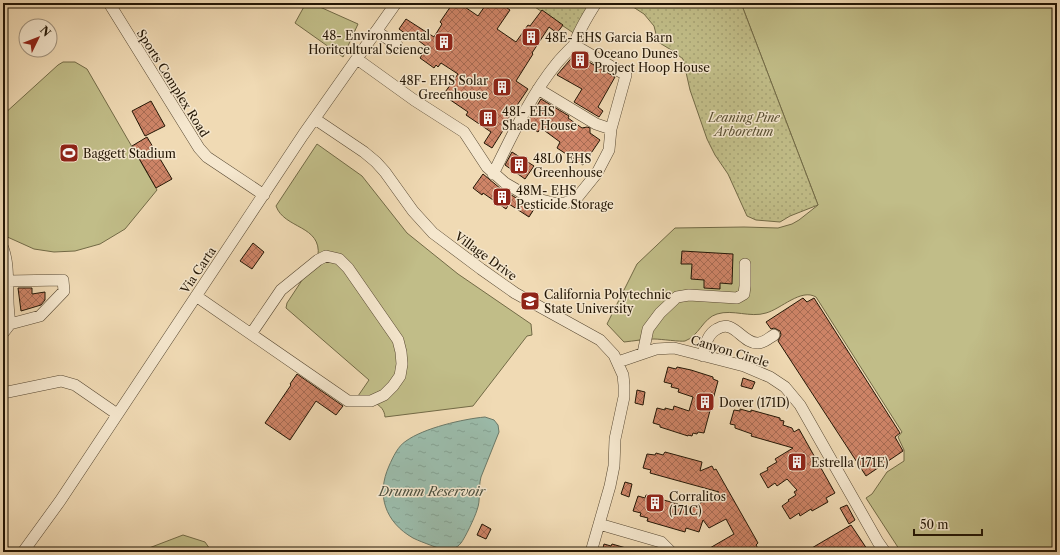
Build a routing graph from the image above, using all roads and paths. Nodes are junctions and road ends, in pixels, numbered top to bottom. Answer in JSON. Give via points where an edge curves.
{"nodes":[{"id":1,"x":109,"y":3,"type":"edge"},
{"id":2,"x":396,"y":3,"type":"edge"},
{"id":3,"x":596,"y":3,"type":"edge"},
{"id":4,"x":376,"y":31,"type":"junction"},
{"id":5,"x":397,"y":45,"type":"dead end"},
{"id":6,"x":574,"y":45,"type":"junction"},
{"id":7,"x":357,"y":59,"type":"junction"},
{"id":8,"x":538,"y":89,"type":"junction"},
{"id":9,"x":315,"y":119,"type":"junction"},
{"id":10,"x":611,"y":129,"type":"junction"},
{"id":11,"x":493,"y":174,"type":"junction"},
{"id":12,"x":264,"y":195,"type":"junction"},
{"id":13,"x":3,"y":248,"type":"edge"},
{"id":14,"x":745,"y":264,"type":"dead end"},
{"id":15,"x":8,"y":281,"type":"junction"},
{"id":16,"x":196,"y":296,"type":"junction"},
{"id":17,"x":10,"y":324,"type":"junction"},
{"id":18,"x":3,"y":334,"type":"edge"},
{"id":19,"x":251,"y":334,"type":"junction"},
{"id":20,"x":774,"y":335,"type":"dead end"},
{"id":21,"x":643,"y":353,"type":"junction"},
{"id":22,"x":703,"y":356,"type":"junction"},
{"id":23,"x":618,"y":362,"type":"junction"},
{"id":24,"x":3,"y":393,"type":"edge"},
{"id":25,"x":117,"y":414,"type":"junction"},
{"id":26,"x":599,"y":524,"type":"junction"},
{"id":27,"x":23,"y":552,"type":"edge"},
{"id":28,"x":591,"y":552,"type":"edge"},
{"id":29,"x":671,"y":552,"type":"edge"},
{"id":30,"x":885,"y":552,"type":"edge"}],
"edges":[{"from":1,"to":12,"type":"street","name":"Sports Complex Road","via":[[199,148],[207,157]]},
{"from":2,"to":4,"type":"street","name":"Via Carta"},
{"from":3,"to":6,"type":"street"},
{"from":4,"to":5,"type":"street"},
{"from":4,"to":7,"type":"street","name":"Via Carta"},
{"from":6,"to":8,"type":"street","via":[[557,62]]},
{"from":6,"to":10,"type":"street","via":[[626,75]]},
{"from":7,"to":9,"type":"street","name":"Via Carta"},
{"from":7,"to":11,"type":"street","via":[[464,132]]},
{"from":8,"to":10,"type":"street","via":[[596,124]]},
{"from":8,"to":11,"type":"street"},
{"from":9,"to":12,"type":"street","name":"Via Carta"},
{"from":9,"to":23,"type":"street","name":"Village Drive","via":[[376,162],[420,221],[433,233],[515,293],[600,340]]},
{"from":10,"to":11,"type":"street","via":[[609,150],[597,173],[576,199],[571,201],[554,203],[529,197]]},
{"from":12,"to":16,"type":"street","name":"Via Carta"},
{"from":13,"to":15,"type":"street","via":[[8,267]]},
{"from":14,"to":21,"type":"street","via":[[744,294],[737,298],[689,295],[678,298],[660,313],[648,329]]},
{"from":15,"to":17,"type":"street"},
{"from":15,"to":17,"type":"street","via":[[63,280],[64,291],[40,316]]},
{"from":16,"to":19,"type":"street"},
{"from":16,"to":25,"type":"street","name":"Via Carta"},
{"from":17,"to":18,"type":"street"},
{"from":19,"to":19,"type":"street","via":[[281,290],[318,260],[326,256],[339,259],[398,340],[402,364],[400,376],[393,386],[371,401],[348,401]]},
{"from":20,"to":22,"type":"street","via":[[757,343],[749,341],[732,328],[719,327],[710,335]]},
{"from":21,"to":22,"type":"street","name":"Canyon Circle","via":[[674,348]]},
{"from":21,"to":23,"type":"street","name":"Canyon Circle"},
{"from":22,"to":30,"type":"street","name":"Canyon Circle","via":[[744,366],[770,377],[785,387],[800,405]]},
{"from":23,"to":26,"type":"street","name":"Village Drive","via":[[623,374],[624,397],[615,439],[614,466]]},
{"from":24,"to":25,"type":"street","via":[[61,381],[75,385]]},
{"from":25,"to":27,"type":"street","name":"Via Carta"},
{"from":26,"to":28,"type":"street","name":"Village Drive"},
{"from":26,"to":29,"type":"street","via":[[661,542]]}]}
